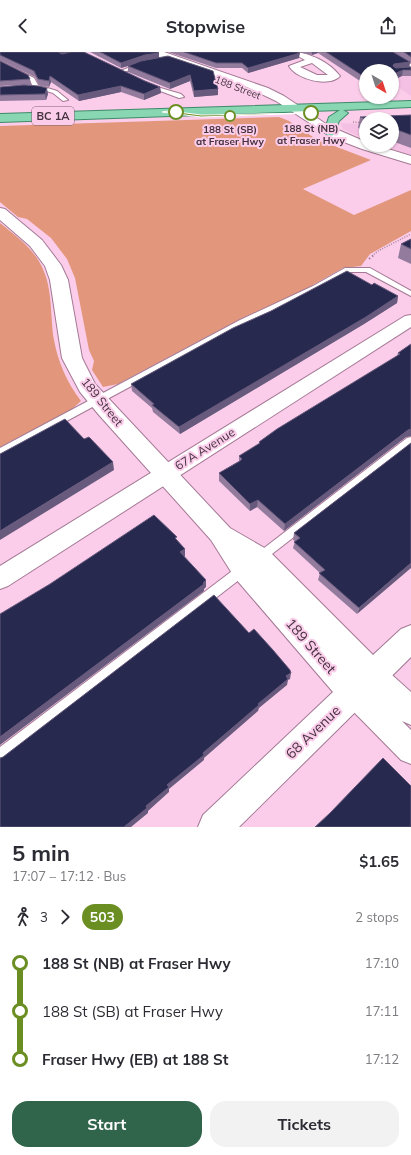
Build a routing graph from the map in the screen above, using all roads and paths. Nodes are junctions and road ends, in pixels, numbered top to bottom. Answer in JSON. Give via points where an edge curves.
{"nodes":[{"id":1,"x":296,"y":52,"type":"edge"},
{"id":2,"x":388,"y":52,"type":"edge"},
{"id":3,"x":191,"y":54,"type":"edge"},
{"id":4,"x":161,"y":59,"type":"edge"},
{"id":5,"x":313,"y":60,"type":"dead end"},
{"id":6,"x":0,"y":62,"type":"edge"},
{"id":7,"x":144,"y":64,"type":"edge"},
{"id":8,"x":150,"y":66,"type":"edge"},
{"id":9,"x":411,"y":66,"type":"edge"},
{"id":10,"x":115,"y":68,"type":"edge"},
{"id":11,"x":122,"y":72,"type":"junction"},
{"id":12,"x":128,"y":75,"type":"edge"},
{"id":13,"x":142,"y":82,"type":"edge"},
{"id":14,"x":263,"y":96,"type":"junction"},
{"id":15,"x":180,"y":97,"type":"dead end"},
{"id":16,"x":65,"y":100,"type":"dead end"},
{"id":17,"x":411,"y":104,"type":"edge"},
{"id":18,"x":411,"y":110,"type":"edge"},
{"id":19,"x":290,"y":111,"type":"junction"},
{"id":20,"x":242,"y":112,"type":"junction"},
{"id":21,"x":342,"y":113,"type":"junction"},
{"id":22,"x":94,"y":114,"type":"junction"},
{"id":23,"x":4,"y":118,"type":"edge"},
{"id":24,"x":0,"y":123,"type":"edge"},
{"id":25,"x":330,"y":132,"type":"junction"},
{"id":26,"x":411,"y":160,"type":"edge"},
{"id":27,"x":411,"y":166,"type":"edge"},
{"id":28,"x":0,"y":212,"type":"edge"},
{"id":29,"x":411,"y":234,"type":"edge"},
{"id":30,"x":373,"y":263,"type":"dead end"},
{"id":31,"x":411,"y":294,"type":"edge"},
{"id":32,"x":411,"y":320,"type":"edge"},
{"id":33,"x":98,"y":400,"type":"junction"},
{"id":34,"x":411,"y":441,"type":"edge"},
{"id":35,"x":0,"y":453,"type":"edge"},
{"id":36,"x":165,"y":475,"type":"junction"},
{"id":37,"x":251,"y":564,"type":"junction"},
{"id":38,"x":0,"y":579,"type":"edge"},
{"id":39,"x":411,"y":638,"type":"edge"},
{"id":40,"x":364,"y":684,"type":"junction"},
{"id":41,"x":411,"y":711,"type":"edge"},
{"id":42,"x":411,"y":750,"type":"edge"},
{"id":43,"x":0,"y":756,"type":"edge"},
{"id":44,"x":215,"y":827,"type":"edge"}],
"edges":[{"from":1,"to":5,"type":"street"},
{"from":2,"to":9,"type":"lane"},
{"from":3,"to":4,"type":"street"},
{"from":4,"to":14,"type":"street","name":"188 Street"},
{"from":4,"to":19,"type":"street","name":"188 Street","via":[[257,87],[277,96]]},
{"from":6,"to":16,"type":"lane","via":[[32,79],[33,87],[55,92]]},
{"from":7,"to":11,"type":"lane"},
{"from":8,"to":11,"type":"lane"},
{"from":10,"to":11,"type":"lane"},
{"from":11,"to":12,"type":"lane"},
{"from":13,"to":15,"type":"lane"},
{"from":14,"to":19,"type":"street","name":"188 Street"},
{"from":14,"to":20,"type":"main road"},
{"from":17,"to":19,"type":"main road"},
{"from":18,"to":21,"type":"main road"},
{"from":19,"to":20,"type":"main road"},
{"from":19,"to":21,"type":"main road"},
{"from":19,"to":25,"type":"street","name":"188 Street"},
{"from":19,"to":27,"type":"street","name":"188 Street","via":[[309,130],[342,146]]},
{"from":20,"to":22,"type":"main road","number":"BC 1A","via":[[201,116],[164,112]]},
{"from":21,"to":25,"type":"main road","via":[[333,120]]},
{"from":22,"to":23,"type":"main road","number":"BC 1A"},
{"from":22,"to":24,"type":"main road","number":"BC 1A"},
{"from":25,"to":26,"type":"street","name":"188 Street"},
{"from":28,"to":33,"type":"street","name":"189 Street","via":[[36,243],[53,265],[59,280],[72,358],[82,378]]},
{"from":29,"to":30,"type":"path","via":[[372,256],[368,260]]},
{"from":31,"to":33,"type":"lane","via":[[367,270],[348,270],[243,322]]},
{"from":32,"to":36,"type":"street","name":"67A Avenue"},
{"from":33,"to":35,"type":"lane"},
{"from":33,"to":36,"type":"street","name":"189 Street"},
{"from":34,"to":37,"type":"lane"},
{"from":36,"to":37,"type":"street","name":"189 Street"},
{"from":36,"to":38,"type":"street","name":"67A Avenue"},
{"from":37,"to":40,"type":"street","name":"189 Street","via":[[327,665]]},
{"from":37,"to":43,"type":"lane"},
{"from":39,"to":40,"type":"street","name":"68 Avenue"},
{"from":40,"to":41,"type":"street","name":"189 Street"},
{"from":40,"to":42,"type":"street","name":"189 Street"},
{"from":40,"to":44,"type":"street","name":"68 Avenue"}]}
